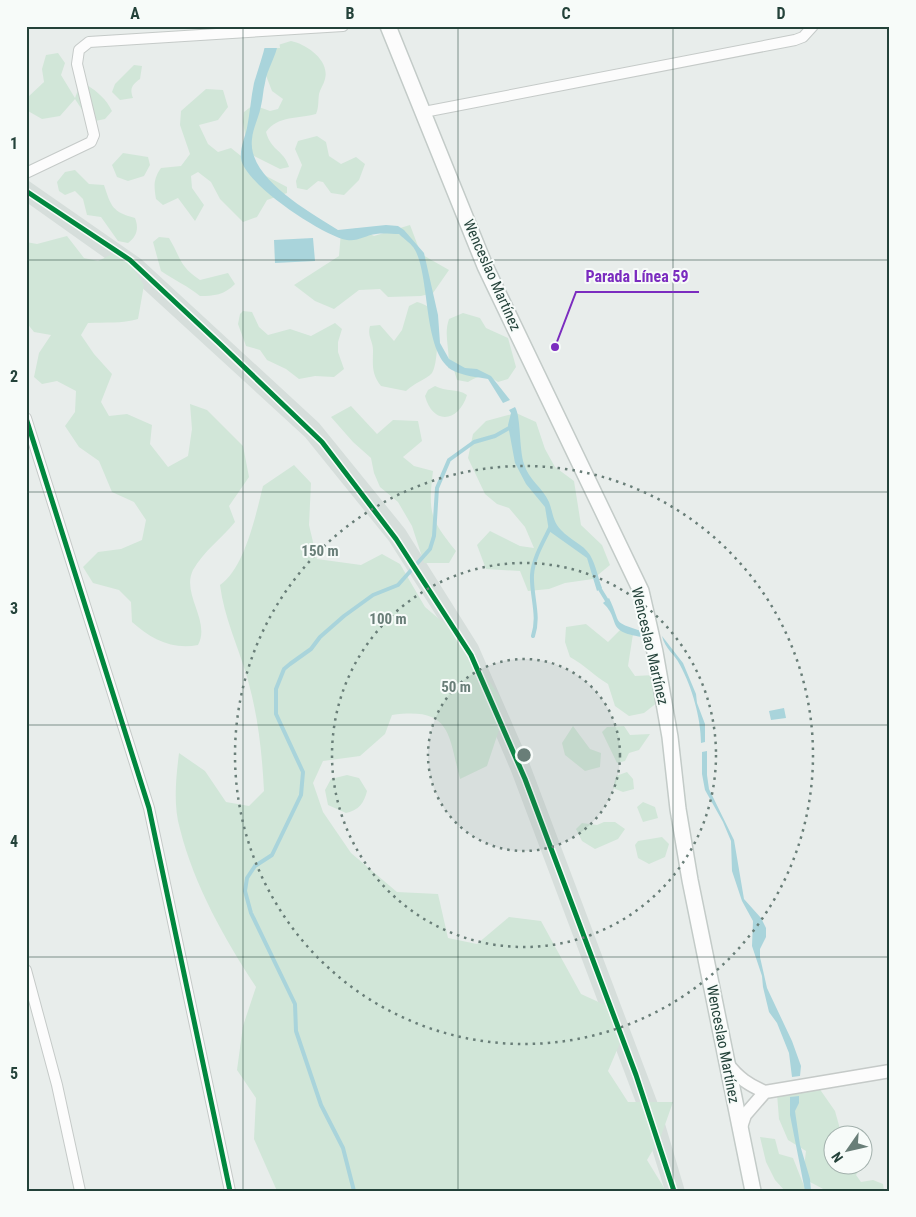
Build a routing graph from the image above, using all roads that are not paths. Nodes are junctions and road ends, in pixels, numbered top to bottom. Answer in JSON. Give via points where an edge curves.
{"nodes":[{"id":1,"x":343,"y":26,"type":"edge"},
{"id":2,"x":388,"y":26,"type":"edge"},
{"id":3,"x":813,"y":26,"type":"edge"},
{"id":4,"x":424,"y":112,"type":"junction"},
{"id":5,"x":26,"y":173,"type":"edge"},
{"id":6,"x":26,"y":418,"type":"edge"},
{"id":7,"x":26,"y":970,"type":"edge"},
{"id":8,"x":727,"y":1063,"type":"junction"},
{"id":9,"x":890,"y":1072,"type":"edge"},
{"id":10,"x":765,"y":1092,"type":"junction"},
{"id":11,"x":740,"y":1130,"type":"junction"},
{"id":12,"x":80,"y":1191,"type":"edge"},
{"id":13,"x":230,"y":1191,"type":"edge"},
{"id":14,"x":753,"y":1191,"type":"edge"}],
"edges":[{"from":1,"to":5,"type":"street","via":[[89,42],[79,50],[77,64],[94,135],[91,142]]},
{"from":2,"to":4,"type":"main road","name":"Wenceslao Martínez"},
{"from":3,"to":4,"type":"street","via":[[796,40]]},
{"from":4,"to":8,"type":"main road","name":"Wenceslao Martínez","via":[[485,266],[640,591],[655,652],[688,871]]},
{"from":6,"to":13,"type":"street","via":[[149,808]]},
{"from":7,"to":12,"type":"street","via":[[58,1085]]},
{"from":8,"to":10,"type":"street","via":[[737,1076]]},
{"from":8,"to":11,"type":"main road","name":"Wenceslao Martínez"},
{"from":9,"to":10,"type":"street"},
{"from":10,"to":11,"type":"street","via":[[745,1115]]},
{"from":11,"to":14,"type":"main road","name":"Wenceslao Martínez"}]}
